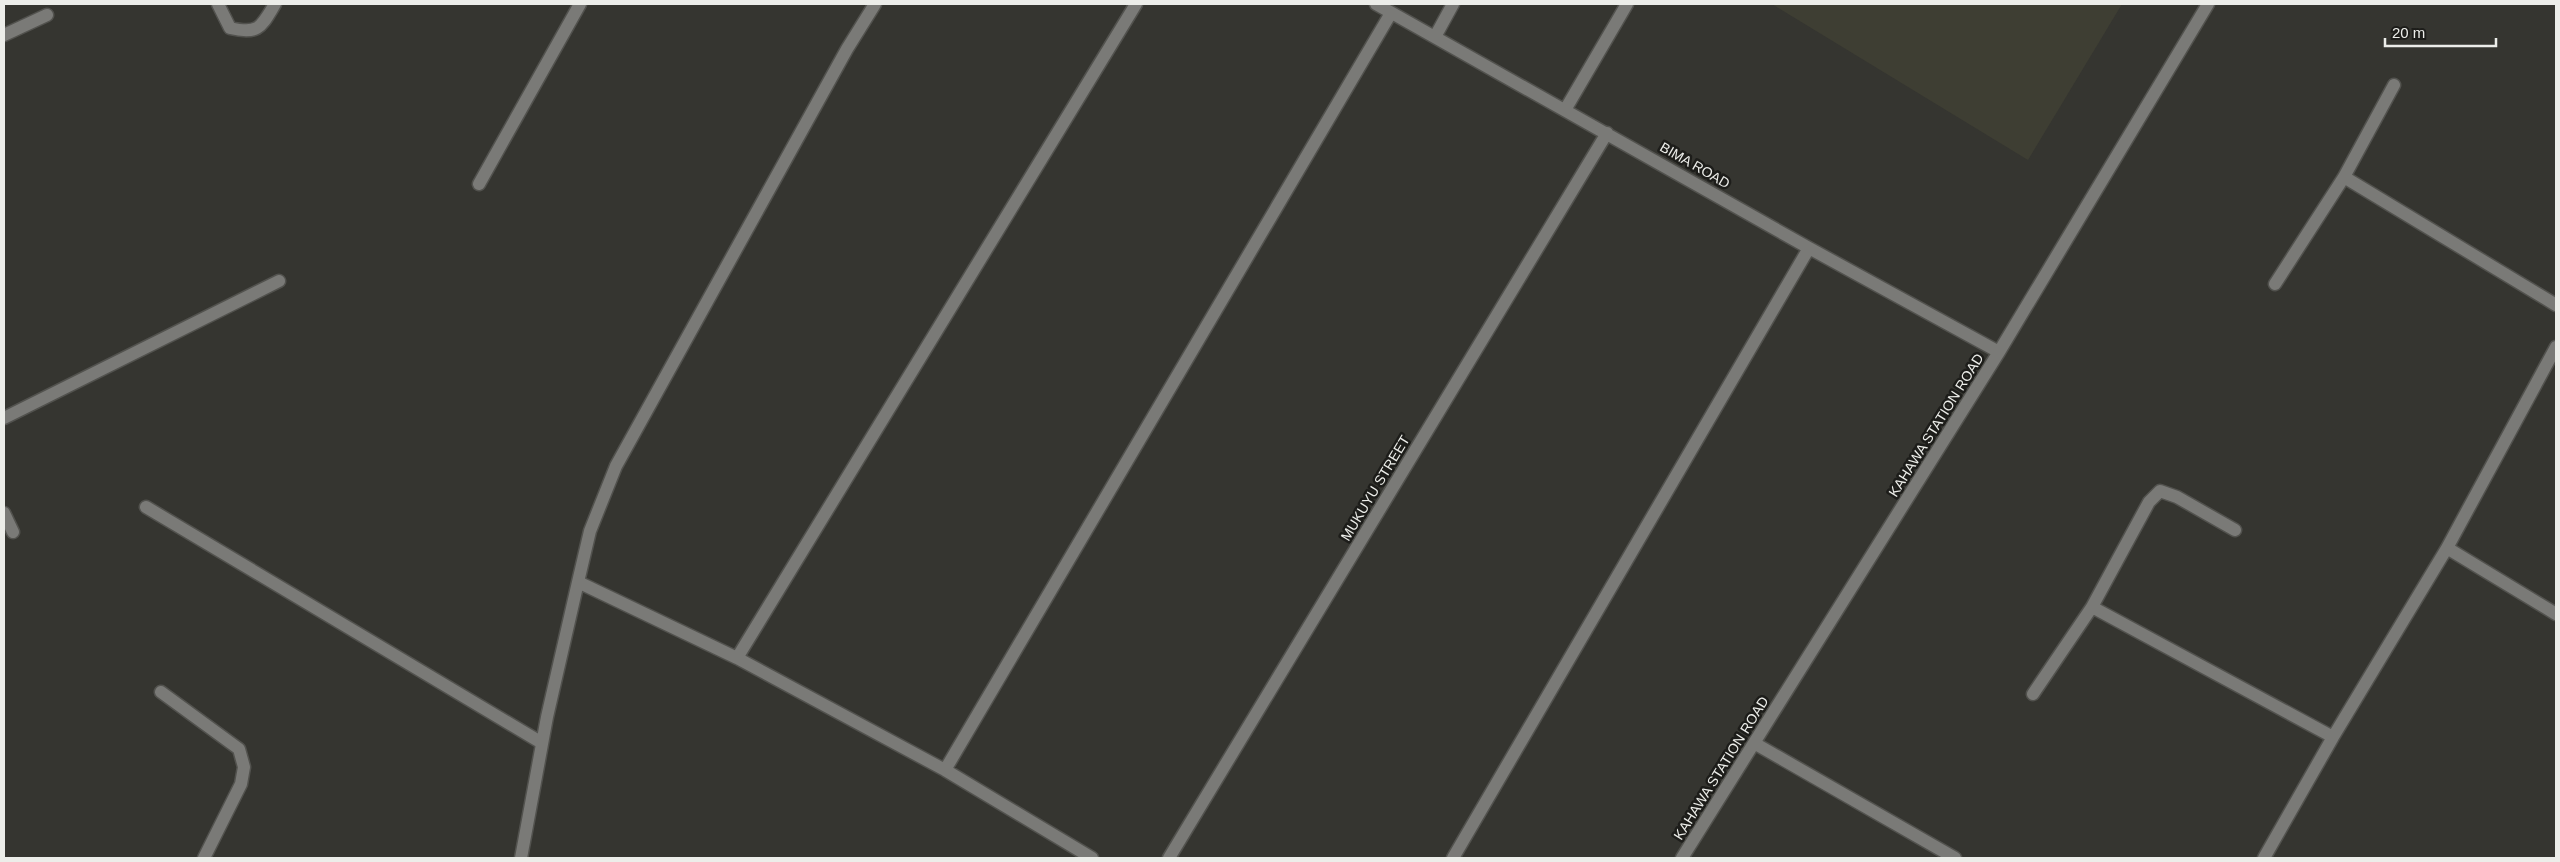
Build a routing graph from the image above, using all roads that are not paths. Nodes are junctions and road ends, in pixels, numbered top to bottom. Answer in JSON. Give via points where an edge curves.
{"nodes":[{"id":1,"x":218,"y":4,"type":"edge"},
{"id":2,"x":275,"y":4,"type":"edge"},
{"id":3,"x":580,"y":4,"type":"edge"},
{"id":4,"x":875,"y":4,"type":"edge"},
{"id":5,"x":1136,"y":4,"type":"edge"},
{"id":6,"x":1376,"y":4,"type":"edge"},
{"id":7,"x":1454,"y":4,"type":"edge"},
{"id":8,"x":1627,"y":4,"type":"edge"},
{"id":9,"x":2208,"y":4,"type":"edge"},
{"id":10,"x":1391,"y":12,"type":"junction"},
{"id":11,"x":47,"y":15,"type":"dead end"},
{"id":12,"x":4,"y":35,"type":"edge"},
{"id":13,"x":1436,"y":35,"type":"junction"},
{"id":14,"x":2394,"y":85,"type":"dead end"},
{"id":15,"x":1565,"y":110,"type":"junction"},
{"id":16,"x":1607,"y":133,"type":"junction"},
{"id":17,"x":2344,"y":177,"type":"junction"},
{"id":18,"x":479,"y":184,"type":"dead end"},
{"id":19,"x":1808,"y":248,"type":"junction"},
{"id":20,"x":279,"y":281,"type":"dead end"},
{"id":21,"x":2275,"y":284,"type":"dead end"},
{"id":22,"x":2556,"y":305,"type":"edge"},
{"id":23,"x":2556,"y":347,"type":"edge"},
{"id":24,"x":1999,"y":352,"type":"junction"},
{"id":25,"x":4,"y":418,"type":"edge"},
{"id":26,"x":146,"y":507,"type":"dead end"},
{"id":27,"x":4,"y":513,"type":"edge"},
{"id":28,"x":2234,"y":530,"type":"dead end"},
{"id":29,"x":13,"y":532,"type":"dead end"},
{"id":30,"x":2447,"y":548,"type":"junction"},
{"id":31,"x":578,"y":582,"type":"junction"},
{"id":32,"x":2092,"y":607,"type":"junction"},
{"id":33,"x":2556,"y":614,"type":"edge"},
{"id":34,"x":736,"y":658,"type":"junction"},
{"id":35,"x":161,"y":692,"type":"dead end"},
{"id":36,"x":2034,"y":694,"type":"dead end"},
{"id":37,"x":2333,"y":737,"type":"junction"},
{"id":38,"x":542,"y":743,"type":"junction"},
{"id":39,"x":1754,"y":743,"type":"junction"},
{"id":40,"x":945,"y":770,"type":"junction"},
{"id":41,"x":1936,"y":854,"type":"edge"},
{"id":42,"x":204,"y":858,"type":"edge"},
{"id":43,"x":521,"y":858,"type":"edge"},
{"id":44,"x":1092,"y":858,"type":"edge"},
{"id":45,"x":1169,"y":858,"type":"edge"},
{"id":46,"x":1453,"y":858,"type":"edge"},
{"id":47,"x":1682,"y":858,"type":"edge"},
{"id":48,"x":1956,"y":858,"type":"edge"},
{"id":49,"x":2264,"y":858,"type":"edge"}],
"edges":[{"from":1,"to":2,"type":"street","via":[[230,28],[247,32],[261,28]]},
{"from":3,"to":18,"type":"street"},
{"from":4,"to":31,"type":"street","via":[[616,466],[590,531]]},
{"from":5,"to":34,"type":"street"},
{"from":6,"to":10,"type":"street","name":"BIMA ROAD"},
{"from":7,"to":13,"type":"street"},
{"from":8,"to":15,"type":"street"},
{"from":9,"to":24,"type":"street","name":"KAHAWA STATION ROAD"},
{"from":10,"to":13,"type":"street","name":"BIMA ROAD"},
{"from":10,"to":40,"type":"street"},
{"from":11,"to":12,"type":"street"},
{"from":13,"to":15,"type":"street","name":"BIMA ROAD"},
{"from":14,"to":17,"type":"street"},
{"from":15,"to":16,"type":"street","name":"BIMA ROAD"},
{"from":16,"to":19,"type":"street","name":"BIMA ROAD"},
{"from":16,"to":45,"type":"street","name":"MUKUYU STREET"},
{"from":17,"to":21,"type":"street"},
{"from":17,"to":22,"type":"street"},
{"from":19,"to":24,"type":"street","name":"BIMA ROAD"},
{"from":19,"to":46,"type":"street"},
{"from":20,"to":25,"type":"street"},
{"from":23,"to":30,"type":"street"},
{"from":24,"to":39,"type":"street","name":"KAHAWA STATION ROAD"},
{"from":26,"to":38,"type":"street"},
{"from":27,"to":29,"type":"street"},
{"from":28,"to":32,"type":"street","via":[[2177,497],[2160,491],[2149,502]]},
{"from":30,"to":33,"type":"street"},
{"from":30,"to":37,"type":"street"},
{"from":31,"to":34,"type":"street"},
{"from":31,"to":38,"type":"street"},
{"from":32,"to":36,"type":"street"},
{"from":32,"to":37,"type":"street"},
{"from":34,"to":40,"type":"street"},
{"from":35,"to":42,"type":"street","via":[[239,750],[244,767],[241,784]]},
{"from":37,"to":49,"type":"street"},
{"from":38,"to":43,"type":"street"},
{"from":39,"to":41,"type":"street"},
{"from":39,"to":47,"type":"street","name":"KAHAWA STATION ROAD"},
{"from":40,"to":44,"type":"street"},
{"from":41,"to":48,"type":"street"}]}
